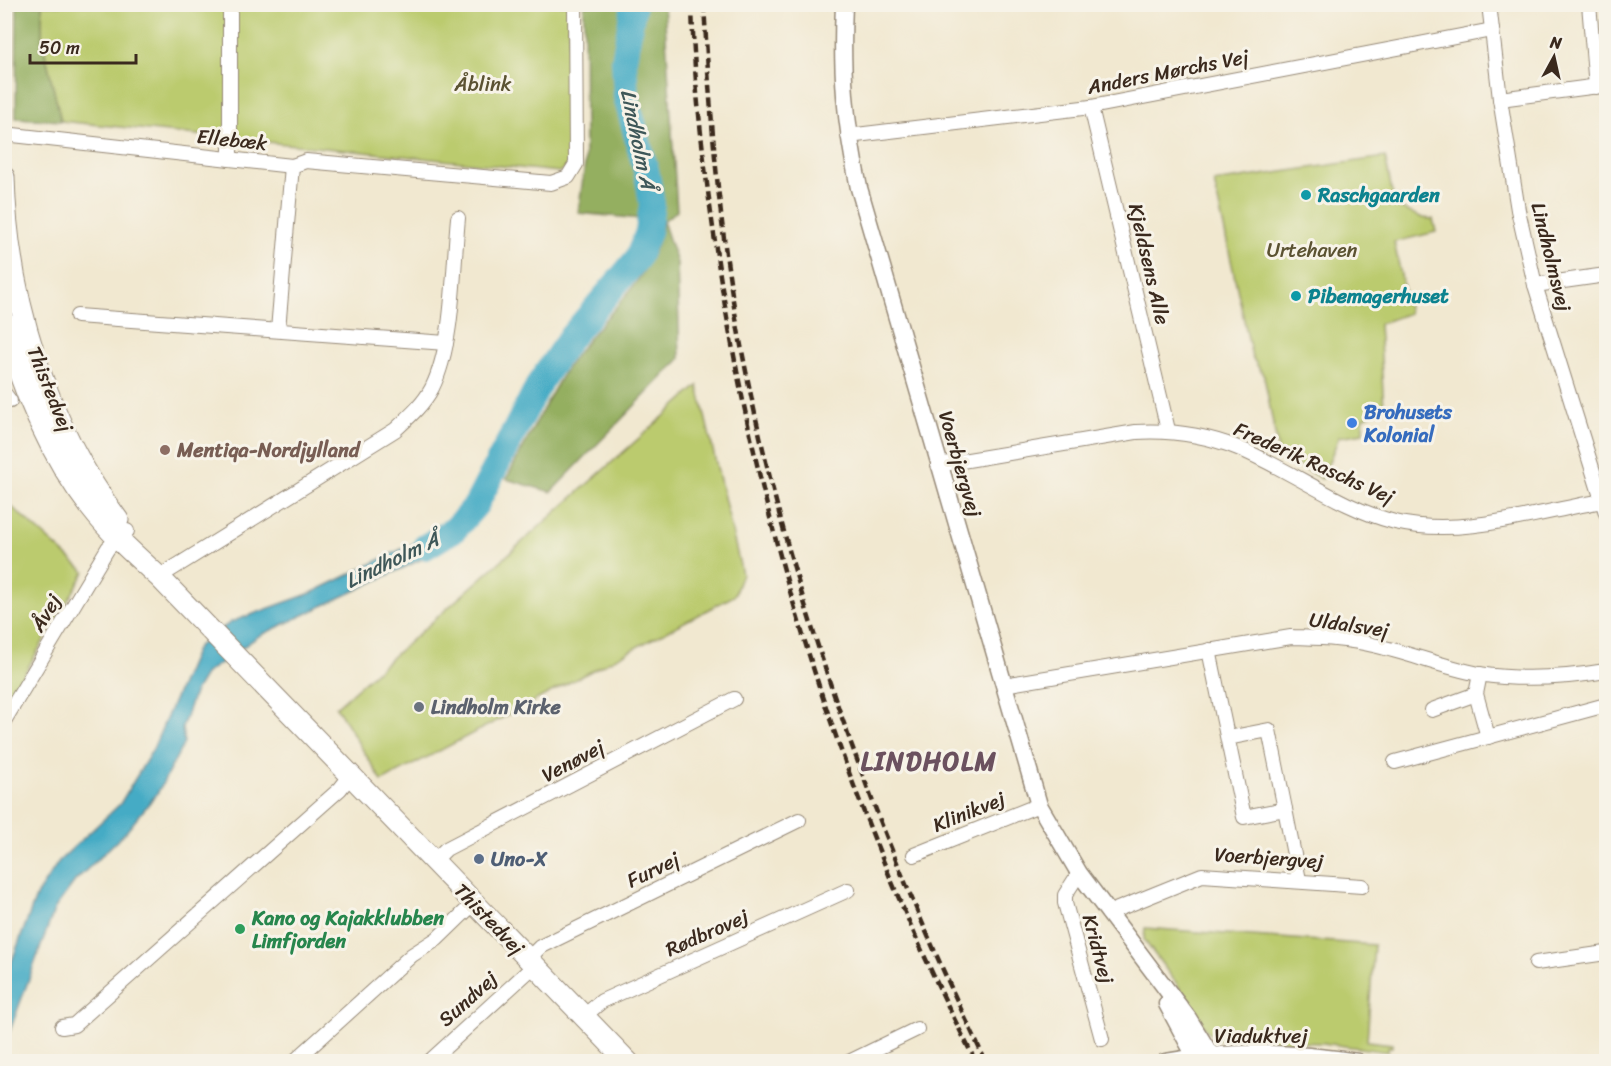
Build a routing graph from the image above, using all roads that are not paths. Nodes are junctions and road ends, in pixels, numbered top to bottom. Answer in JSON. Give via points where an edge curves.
{"nodes":[{"id":1,"x":230,"y":4,"type":"edge"},
{"id":2,"x":575,"y":4,"type":"edge"},
{"id":3,"x":844,"y":4,"type":"edge"},
{"id":4,"x":1489,"y":4,"type":"edge"},
{"id":5,"x":1589,"y":4,"type":"edge"},
{"id":6,"x":1492,"y":30,"type":"junction"},
{"id":7,"x":1601,"y":86,"type":"edge"},
{"id":8,"x":1500,"y":99,"type":"junction"},
{"id":9,"x":1091,"y":107,"type":"junction"},
{"id":10,"x":4,"y":134,"type":"edge"},
{"id":11,"x":848,"y":136,"type":"junction"},
{"id":12,"x":230,"y":159,"type":"junction"},
{"id":13,"x":292,"y":166,"type":"junction"},
{"id":14,"x":4,"y":177,"type":"edge"},
{"id":15,"x":458,"y":218,"type":"dead end"},
{"id":16,"x":1606,"y":275,"type":"edge"},
{"id":17,"x":11,"y":284,"type":"edge"},
{"id":18,"x":1534,"y":285,"type":"junction"},
{"id":19,"x":77,"y":316,"type":"dead end"},
{"id":20,"x":4,"y":322,"type":"edge"},
{"id":21,"x":278,"y":330,"type":"junction"},
{"id":22,"x":446,"y":343,"type":"junction"},
{"id":23,"x":1168,"y":430,"type":"junction"},
{"id":24,"x":938,"y":465,"type":"junction"},
{"id":25,"x":1605,"y":507,"type":"edge"},
{"id":26,"x":122,"y":535,"type":"junction"},
{"id":27,"x":159,"y":577,"type":"junction"},
{"id":28,"x":1209,"y":650,"type":"junction"},
{"id":29,"x":1606,"y":671,"type":"edge"},
{"id":30,"x":1480,"y":674,"type":"junction"},
{"id":31,"x":1004,"y":685,"type":"junction"},
{"id":32,"x":1476,"y":694,"type":"junction"},
{"id":33,"x":734,"y":699,"type":"dead end"},
{"id":34,"x":1606,"y":705,"type":"edge"},
{"id":35,"x":1432,"y":710,"type":"dead end"},
{"id":36,"x":4,"y":721,"type":"edge"},
{"id":37,"x":1488,"y":736,"type":"junction"},
{"id":38,"x":1228,"y":738,"type":"junction"},
{"id":39,"x":1395,"y":762,"type":"dead end"},
{"id":40,"x":351,"y":775,"type":"junction"},
{"id":41,"x":1039,"y":805,"type":"junction"},
{"id":42,"x":1285,"y":809,"type":"junction"},
{"id":43,"x":799,"y":820,"type":"dead end"},
{"id":44,"x":914,"y":855,"type":"dead end"},
{"id":45,"x":434,"y":861,"type":"junction"},
{"id":46,"x":1078,"y":873,"type":"junction"},
{"id":47,"x":1299,"y":880,"type":"junction"},
{"id":48,"x":1362,"y":886,"type":"dead end"},
{"id":49,"x":848,"y":890,"type":"dead end"},
{"id":50,"x":474,"y":903,"type":"junction"},
{"id":51,"x":1108,"y":912,"type":"junction"},
{"id":52,"x":1606,"y":953,"type":"edge"},
{"id":53,"x":531,"y":963,"type":"junction"},
{"id":54,"x":1536,"y":963,"type":"dead end"},
{"id":55,"x":584,"y":1016,"type":"junction"},
{"id":56,"x":62,"y":1027,"type":"dead end"},
{"id":57,"x":917,"y":1029,"type":"dead end"},
{"id":58,"x":1102,"y":1039,"type":"dead end"},
{"id":59,"x":1205,"y":1059,"type":"edge"},
{"id":60,"x":296,"y":1060,"type":"dead end"},
{"id":61,"x":429,"y":1062,"type":"edge"},
{"id":62,"x":628,"y":1062,"type":"edge"},
{"id":63,"x":849,"y":1062,"type":"edge"},
{"id":64,"x":1165,"y":1062,"type":"edge"},
{"id":65,"x":1357,"y":1062,"type":"edge"}],
"edges":[{"from":1,"to":12,"type":"street"},
{"from":2,"to":13,"type":"street","via":[[576,165],[568,177],[552,183],[306,160]]},
{"from":3,"to":11,"type":"street","name":"Voerbjergvej","via":[[842,68]]},
{"from":4,"to":6,"type":"street","name":"Lindholmsvej"},
{"from":5,"to":7,"type":"street"},
{"from":6,"to":8,"type":"street","name":"Lindholmsvej"},
{"from":6,"to":9,"type":"street","name":"Anders Mørchs Vej"},
{"from":7,"to":8,"type":"street"},
{"from":8,"to":18,"type":"street","name":"Lindholmsvej"},
{"from":9,"to":11,"type":"street","name":"Anders Mørchs Vej"},
{"from":9,"to":23,"type":"street","name":"Kjeldsens Alle"},
{"from":10,"to":12,"type":"street","name":"Ellebæk"},
{"from":11,"to":24,"type":"street","name":"Voerbjergvej","via":[[859,188]]},
{"from":12,"to":13,"type":"street","name":"Ellebæk"},
{"from":13,"to":21,"type":"street","name":"Ellebæk"},
{"from":14,"to":17,"type":"main road","name":"Thistedvej"},
{"from":15,"to":22,"type":"street"},
{"from":16,"to":18,"type":"street"},
{"from":17,"to":26,"type":"main road","name":"Thistedvej","via":[[53,403]]},
{"from":18,"to":25,"type":"street","name":"Lindholmsvej"},
{"from":19,"to":21,"type":"street"},
{"from":20,"to":26,"type":"main road","name":"Thistedvej","via":[[27,391],[68,475]]},
{"from":21,"to":22,"type":"street"},
{"from":22,"to":27,"type":"street","via":[[431,389],[417,410],[395,430]]},
{"from":23,"to":24,"type":"street","name":"Frederik Raschs Vej"},
{"from":23,"to":25,"type":"street","name":"Frederik Raschs Vej","via":[[1239,448],[1358,509],[1395,522],[1428,527],[1464,526]]},
{"from":24,"to":31,"type":"street","name":"Voerbjergvej"},
{"from":26,"to":27,"type":"main road","name":"Thistedvej"},
{"from":26,"to":36,"type":"street","name":"Åvej","via":[[108,548]]},
{"from":27,"to":40,"type":"main road","name":"Thistedvej"},
{"from":28,"to":30,"type":"street","name":"Uldalsvej","via":[[1291,637],[1336,639]]},
{"from":28,"to":31,"type":"street","name":"Uldalsvej"},
{"from":28,"to":38,"type":"street"},
{"from":29,"to":30,"type":"street","name":"Uldalsvej","via":[[1566,678]]},
{"from":30,"to":32,"type":"street"},
{"from":31,"to":41,"type":"street","name":"Voerbjergvej"},
{"from":32,"to":35,"type":"street"},
{"from":32,"to":37,"type":"street"},
{"from":33,"to":45,"type":"street","name":"Venøvej","via":[[446,849]]},
{"from":34,"to":37,"type":"street"},
{"from":37,"to":39,"type":"street"},
{"from":38,"to":42,"type":"street","via":[[1244,817]]},
{"from":38,"to":42,"type":"street","via":[[1269,730]]},
{"from":40,"to":45,"type":"main road","name":"Thistedvej"},
{"from":40,"to":56,"type":"street","via":[[340,789],[74,1025]]},
{"from":41,"to":44,"type":"street","name":"Klinikvej"},
{"from":41,"to":46,"type":"street","name":"Voerbjergvej"},
{"from":42,"to":47,"type":"street"},
{"from":43,"to":53,"type":"street","name":"Furvej","via":[[540,947]]},
{"from":45,"to":50,"type":"main road","name":"Thistedvej"},
{"from":46,"to":51,"type":"street","name":"Voerbjergvej"},
{"from":46,"to":58,"type":"street","name":"Kridtvej","via":[[1065,895],[1065,903]]},
{"from":47,"to":48,"type":"street","name":"Voerbjergvej"},
{"from":47,"to":51,"type":"street","name":"Voerbjergvej","via":[[1202,875]]},
{"from":49,"to":55,"type":"street","name":"Rødbrovej","via":[[602,1001]]},
{"from":50,"to":53,"type":"main road","name":"Thistedvej"},
{"from":50,"to":60,"type":"street"},
{"from":51,"to":59,"type":"street","name":"Voerbjergvej"},
{"from":52,"to":54,"type":"street"},
{"from":53,"to":55,"type":"main road","name":"Thistedvej"},
{"from":53,"to":61,"type":"street","name":"Sundvej"},
{"from":55,"to":62,"type":"main road","name":"Thistedvej"},
{"from":57,"to":63,"type":"street"},
{"from":59,"to":64,"type":"street","name":"Viaduktvej"},
{"from":59,"to":65,"type":"street","name":"Viaduktvej","via":[[1296,1054]]}]}
